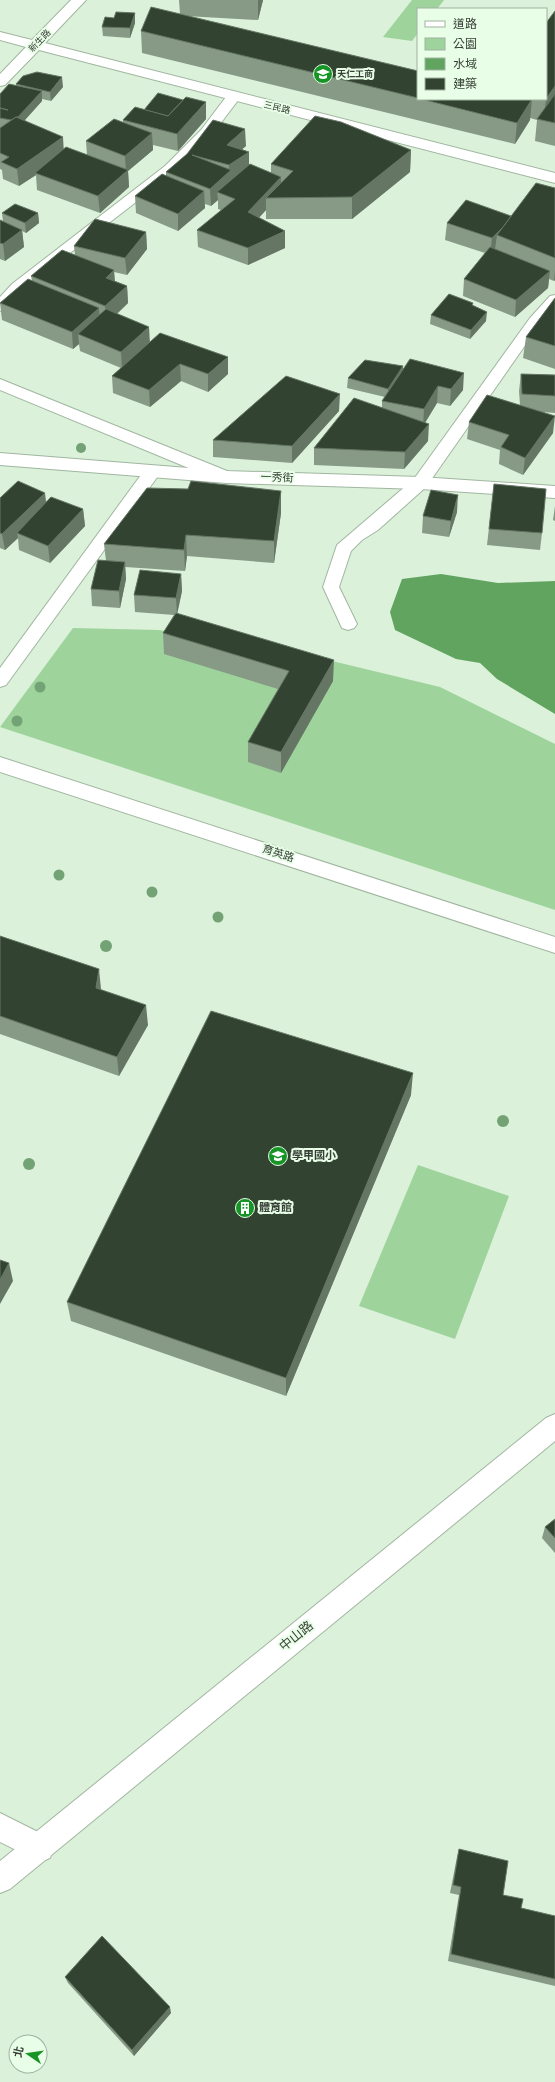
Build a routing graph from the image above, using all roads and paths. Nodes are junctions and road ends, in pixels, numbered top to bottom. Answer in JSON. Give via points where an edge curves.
{"nodes":[{"id":1,"x":79,"y":0,"type":"edge"},
{"id":2,"x":0,"y":36,"type":"edge"},
{"id":3,"x":36,"y":46,"type":"junction"},
{"id":4,"x":0,"y":82,"type":"edge"},
{"id":5,"x":234,"y":96,"type":"junction"},
{"id":6,"x":555,"y":178,"type":"edge"},
{"id":7,"x":555,"y":300,"type":"edge"},
{"id":8,"x":0,"y":306,"type":"edge"},
{"id":9,"x":0,"y":384,"type":"edge"},
{"id":10,"x":0,"y":459,"type":"edge"},
{"id":11,"x":152,"y":472,"type":"junction"},
{"id":12,"x":226,"y":477,"type":"junction"},
{"id":13,"x":420,"y":483,"type":"junction"},
{"id":14,"x":555,"y":492,"type":"edge"},
{"id":15,"x":348,"y":624,"type":"dead end"},
{"id":16,"x":0,"y":680,"type":"edge"},
{"id":17,"x":0,"y":764,"type":"edge"},
{"id":18,"x":555,"y":945,"type":"edge"},
{"id":19,"x":555,"y":1426,"type":"edge"},
{"id":20,"x":0,"y":1827,"type":"edge"},
{"id":21,"x":40,"y":1848,"type":"junction"},
{"id":22,"x":0,"y":1879,"type":"edge"}],
"edges":[{"from":1,"to":3,"type":"street","name":"新生路"},
{"from":2,"to":3,"type":"street","name":"三民路"},
{"from":3,"to":4,"type":"street","name":"新生路"},
{"from":3,"to":5,"type":"street","name":"三民路"},
{"from":5,"to":6,"type":"street","name":"三民路"},
{"from":5,"to":8,"type":"lane","via":[[206,133],[170,169],[17,287]]},
{"from":7,"to":13,"type":"lane","via":[[535,321]]},
{"from":9,"to":12,"type":"lane"},
{"from":10,"to":11,"type":"street","name":"一秀街"},
{"from":11,"to":12,"type":"street","name":"一秀街"},
{"from":11,"to":16,"type":"lane"},
{"from":12,"to":13,"type":"street","name":"一秀街"},
{"from":13,"to":14,"type":"street","name":"一秀街"},
{"from":13,"to":15,"type":"lane","via":[[343,549],[331,586]]},
{"from":17,"to":18,"type":"street","name":"育英路"},
{"from":19,"to":21,"type":"street","name":"中山路"},
{"from":20,"to":21,"type":"street"},
{"from":21,"to":22,"type":"street","name":"中山路"}]}
